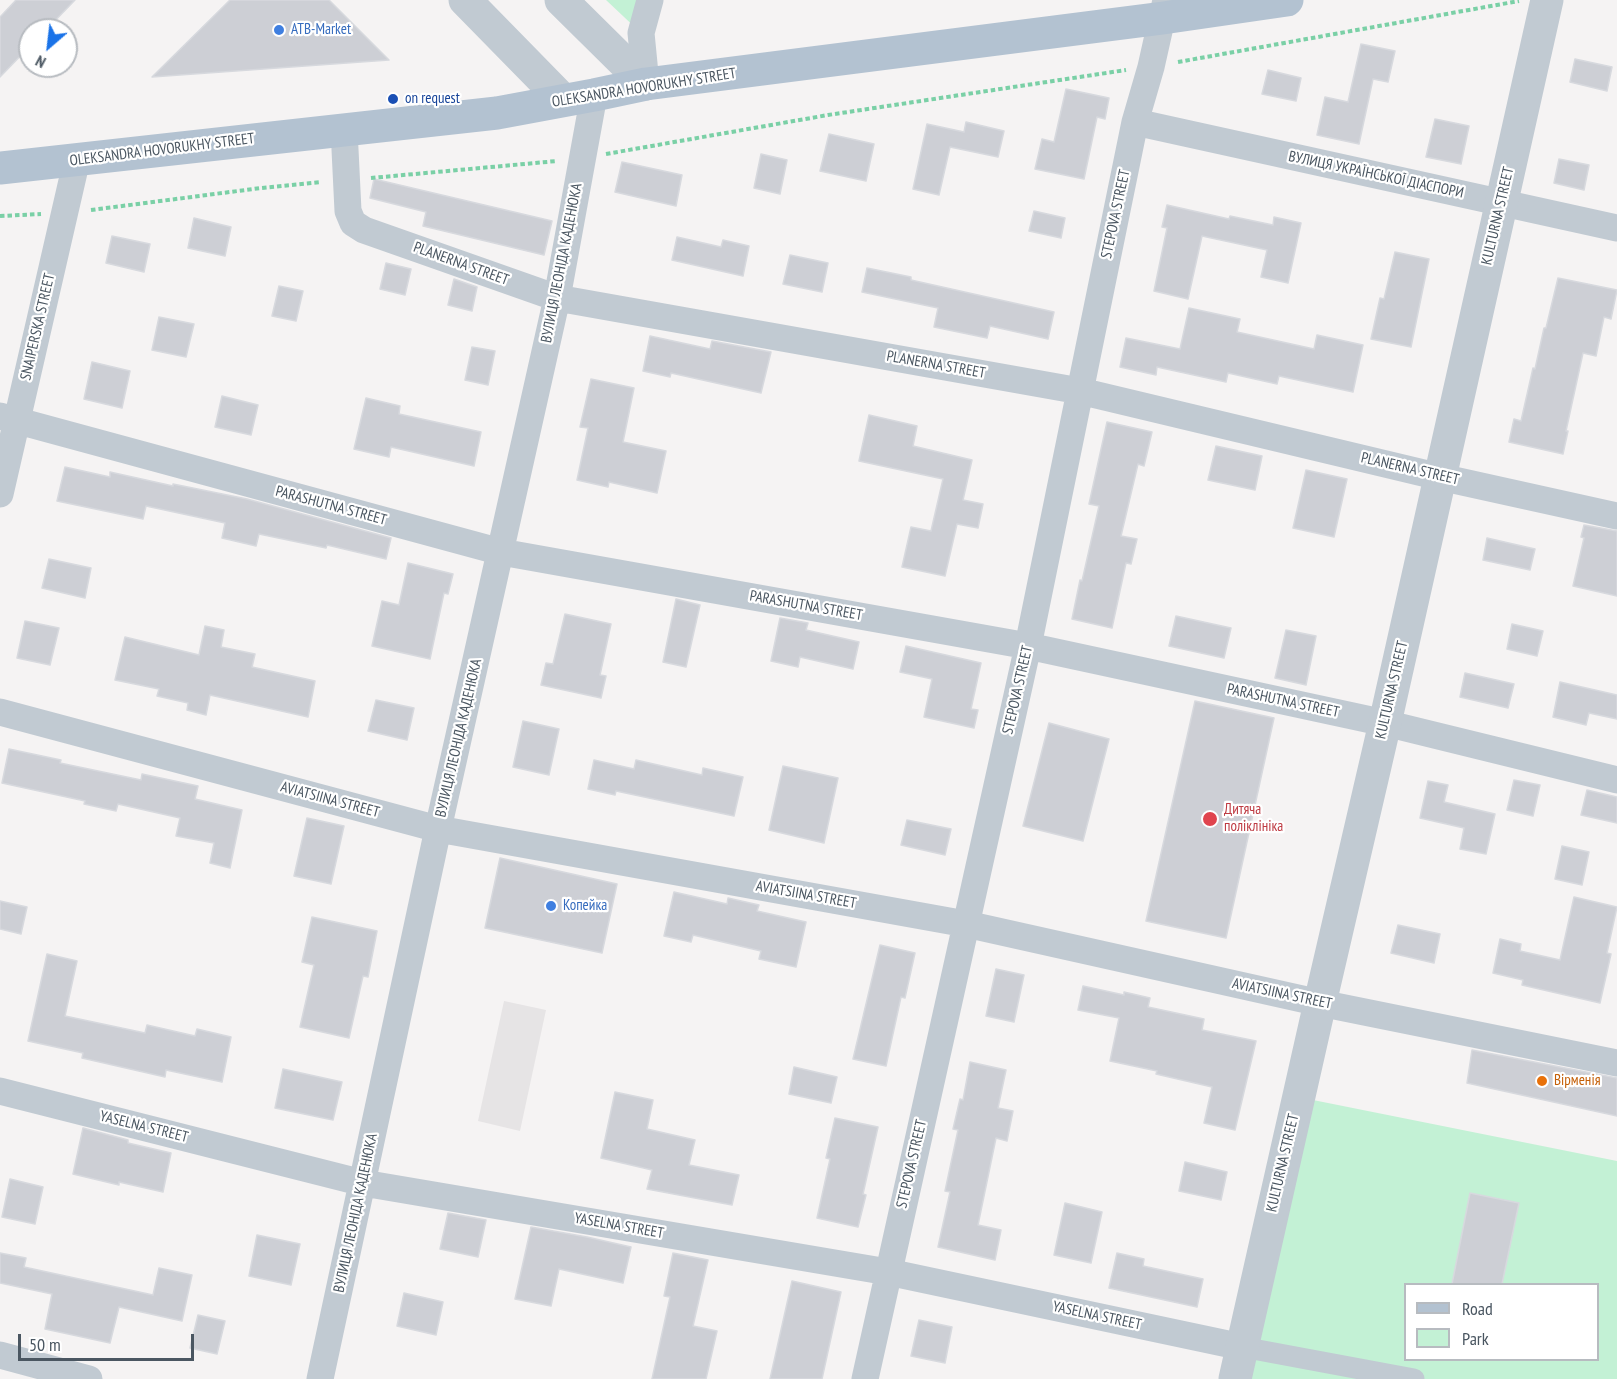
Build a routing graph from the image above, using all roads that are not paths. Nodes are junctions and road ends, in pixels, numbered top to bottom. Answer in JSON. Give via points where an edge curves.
{"nodes":[{"id":1,"x":465,"y":0,"type":"edge"},
{"id":2,"x":561,"y":0,"type":"edge"},
{"id":3,"x":650,"y":0,"type":"edge"},
{"id":4,"x":1287,"y":0,"type":"edge"},
{"id":5,"x":1547,"y":0,"type":"edge"},
{"id":6,"x":1164,"y":9,"type":"edge"},
{"id":7,"x":646,"y":84,"type":"junction"},
{"id":8,"x":579,"y":98,"type":"junction"},
{"id":9,"x":1135,"y":122,"type":"junction"},
{"id":10,"x":344,"y":129,"type":"junction"},
{"id":11,"x":77,"y":159,"type":"junction"},
{"id":12,"x":0,"y":168,"type":"edge"},
{"id":13,"x":1501,"y":202,"type":"junction"},
{"id":14,"x":1617,"y":228,"type":"edge"},
{"id":15,"x":557,"y":298,"type":"junction"},
{"id":16,"x":1080,"y":391,"type":"junction"},
{"id":17,"x":8,"y":418,"type":"edge"},
{"id":18,"x":1440,"y":477,"type":"junction"},
{"id":19,"x":0,"y":494,"type":"edge"},
{"id":20,"x":1617,"y":516,"type":"edge"},
{"id":21,"x":501,"y":552,"type":"junction"},
{"id":22,"x":1028,"y":646,"type":"junction"},
{"id":23,"x":0,"y":712,"type":"edge"},
{"id":24,"x":1385,"y":723,"type":"junction"},
{"id":25,"x":1617,"y":780,"type":"edge"},
{"id":26,"x":438,"y":830,"type":"junction"},
{"id":27,"x":966,"y":924,"type":"junction"},
{"id":28,"x":1320,"y":1003,"type":"junction"},
{"id":29,"x":1617,"y":1063,"type":"edge"},
{"id":30,"x":0,"y":1091,"type":"edge"},
{"id":31,"x":363,"y":1183,"type":"junction"},
{"id":32,"x":888,"y":1272,"type":"junction"},
{"id":33,"x":1242,"y":1347,"type":"junction"},
{"id":34,"x":0,"y":1356,"type":"edge"},
{"id":35,"x":89,"y":1379,"type":"edge"},
{"id":36,"x":320,"y":1379,"type":"edge"},
{"id":37,"x":865,"y":1379,"type":"edge"},
{"id":38,"x":1235,"y":1379,"type":"edge"},
{"id":39,"x":1414,"y":1379,"type":"edge"}],
"edges":[{"from":1,"to":8,"type":"street"},
{"from":2,"to":7,"type":"street"},
{"from":3,"to":7,"type":"street","via":[[641,33]]},
{"from":4,"to":6,"type":"main road","name":"OLEKSANDRA HOVORUKHY STREET"},
{"from":5,"to":13,"type":"street","name":"KULTURNA STREET"},
{"from":6,"to":7,"type":"main road","name":"OLEKSANDRA HOVORUKHY STREET"},
{"from":6,"to":9,"type":"street","name":"STEPOVA STREET"},
{"from":7,"to":8,"type":"main road","name":"OLEKSANDRA HOVORUKHY STREET"},
{"from":8,"to":10,"type":"main road","name":"OLEKSANDRA HOVORUKHY STREET","via":[[496,113]]},
{"from":8,"to":15,"type":"street","name":"ВУЛИЦЯ ЛЕОНІДА КАДЕНЮКА","via":[[583,158]]},
{"from":9,"to":13,"type":"street","name":"ВУЛИЦЯ УКРАЇНСЬКОЇ ДІАСПОРИ"},
{"from":9,"to":16,"type":"street","name":"STEPOVA STREET"},
{"from":10,"to":11,"type":"main road","name":"OLEKSANDRA HOVORUKHY STREET"},
{"from":10,"to":15,"type":"street","name":"PLANERNA STREET","via":[[348,211],[358,227]]},
{"from":11,"to":12,"type":"main road","name":"OLEKSANDRA HOVORUKHY STREET"},
{"from":11,"to":17,"type":"street","name":"SNAIPERSKA STREET"},
{"from":13,"to":14,"type":"street","name":"ВУЛИЦЯ УКРАЇНСЬКОЇ ДІАСПОРИ"},
{"from":13,"to":18,"type":"street","name":"KULTURNA STREET"},
{"from":15,"to":16,"type":"street","name":"PLANERNA STREET"},
{"from":15,"to":21,"type":"street","name":"ВУЛИЦЯ ЛЕОНІДА КАДЕНЮКА"},
{"from":16,"to":18,"type":"street","name":"PLANERNA STREET"},
{"from":16,"to":22,"type":"street","name":"STEPOVA STREET"},
{"from":17,"to":19,"type":"street","name":"SNAIPERSKA STREET"},
{"from":17,"to":21,"type":"street","name":"PARASHUTNA STREET"},
{"from":18,"to":20,"type":"street","name":"PLANERNA STREET"},
{"from":18,"to":24,"type":"street","name":"KULTURNA STREET"},
{"from":21,"to":22,"type":"street","name":"PARASHUTNA STREET"},
{"from":21,"to":26,"type":"street","name":"ВУЛИЦЯ ЛЕОНІДА КАДЕНЮКА"},
{"from":22,"to":24,"type":"street","name":"PARASHUTNA STREET"},
{"from":22,"to":27,"type":"street","name":"STEPOVA STREET"},
{"from":23,"to":26,"type":"street","name":"AVIATSIINA STREET"},
{"from":24,"to":25,"type":"street","name":"PARASHUTNA STREET"},
{"from":24,"to":28,"type":"street","name":"KULTURNA STREET"},
{"from":26,"to":27,"type":"street","name":"AVIATSIINA STREET"},
{"from":26,"to":31,"type":"street","name":"ВУЛИЦЯ ЛЕОНІДА КАДЕНЮКА"},
{"from":27,"to":28,"type":"street","name":"AVIATSIINA STREET"},
{"from":27,"to":32,"type":"street","name":"STEPOVA STREET"},
{"from":28,"to":29,"type":"street","name":"AVIATSIINA STREET"},
{"from":28,"to":33,"type":"street","name":"KULTURNA STREET"},
{"from":30,"to":31,"type":"street","name":"YASELNA STREET"},
{"from":31,"to":32,"type":"street","name":"YASELNA STREET"},
{"from":31,"to":36,"type":"street","name":"ВУЛИЦЯ ЛЕОНІДА КАДЕНЮКА"},
{"from":32,"to":33,"type":"street","name":"YASELNA STREET"},
{"from":32,"to":37,"type":"street","name":"STEPOVA STREET"},
{"from":33,"to":38,"type":"street","name":"KULTURNA STREET"},
{"from":33,"to":39,"type":"street"},
{"from":34,"to":35,"type":"street"}]}
